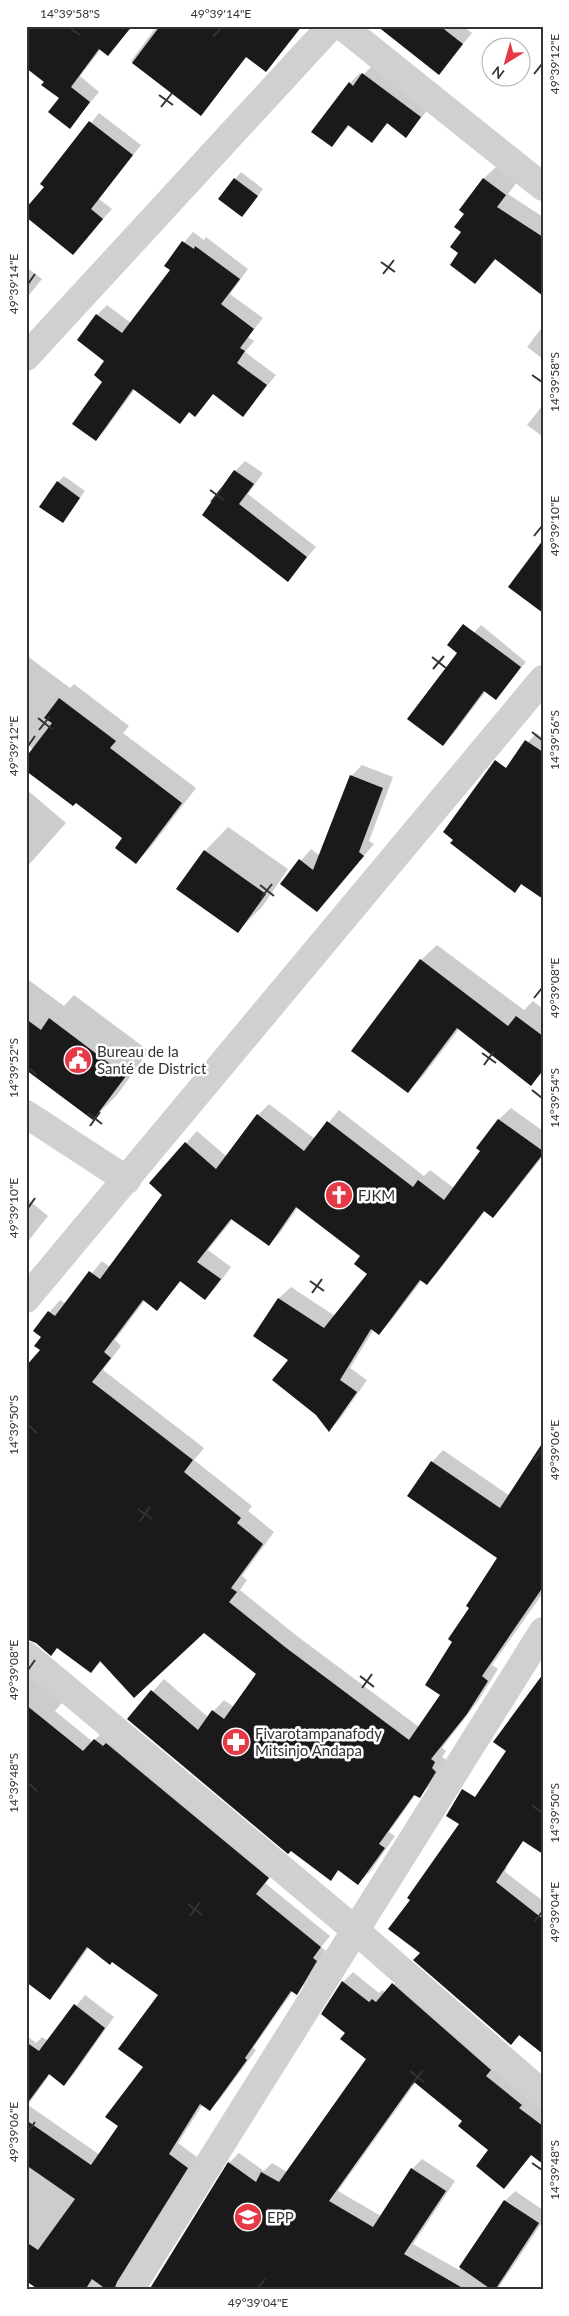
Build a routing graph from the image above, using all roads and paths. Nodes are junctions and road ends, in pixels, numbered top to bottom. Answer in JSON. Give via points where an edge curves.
{"nodes":[{"id":1,"x":330,"y":26,"type":"edge"},
{"id":2,"x":342,"y":26,"type":"edge"},
{"id":3,"x":543,"y":188,"type":"edge"},
{"id":4,"x":26,"y":357,"type":"edge"},
{"id":5,"x":543,"y":679,"type":"edge"},
{"id":6,"x":26,"y":1114,"type":"edge"},
{"id":7,"x":127,"y":1180,"type":"junction"},
{"id":8,"x":26,"y":1299,"type":"edge"},
{"id":9,"x":543,"y":1631,"type":"edge"},
{"id":10,"x":26,"y":1655,"type":"edge"},
{"id":11,"x":355,"y":1930,"type":"junction"},
{"id":12,"x":543,"y":2094,"type":"edge"},
{"id":13,"x":130,"y":2290,"type":"edge"}],
"edges":[{"from":1,"to":4,"type":"street"},
{"from":2,"to":3,"type":"street"},
{"from":5,"to":7,"type":"street"},
{"from":6,"to":7,"type":"street"},
{"from":7,"to":8,"type":"street"},
{"from":9,"to":11,"type":"street"},
{"from":10,"to":11,"type":"street"},
{"from":11,"to":12,"type":"street"},
{"from":11,"to":13,"type":"street"}]}
